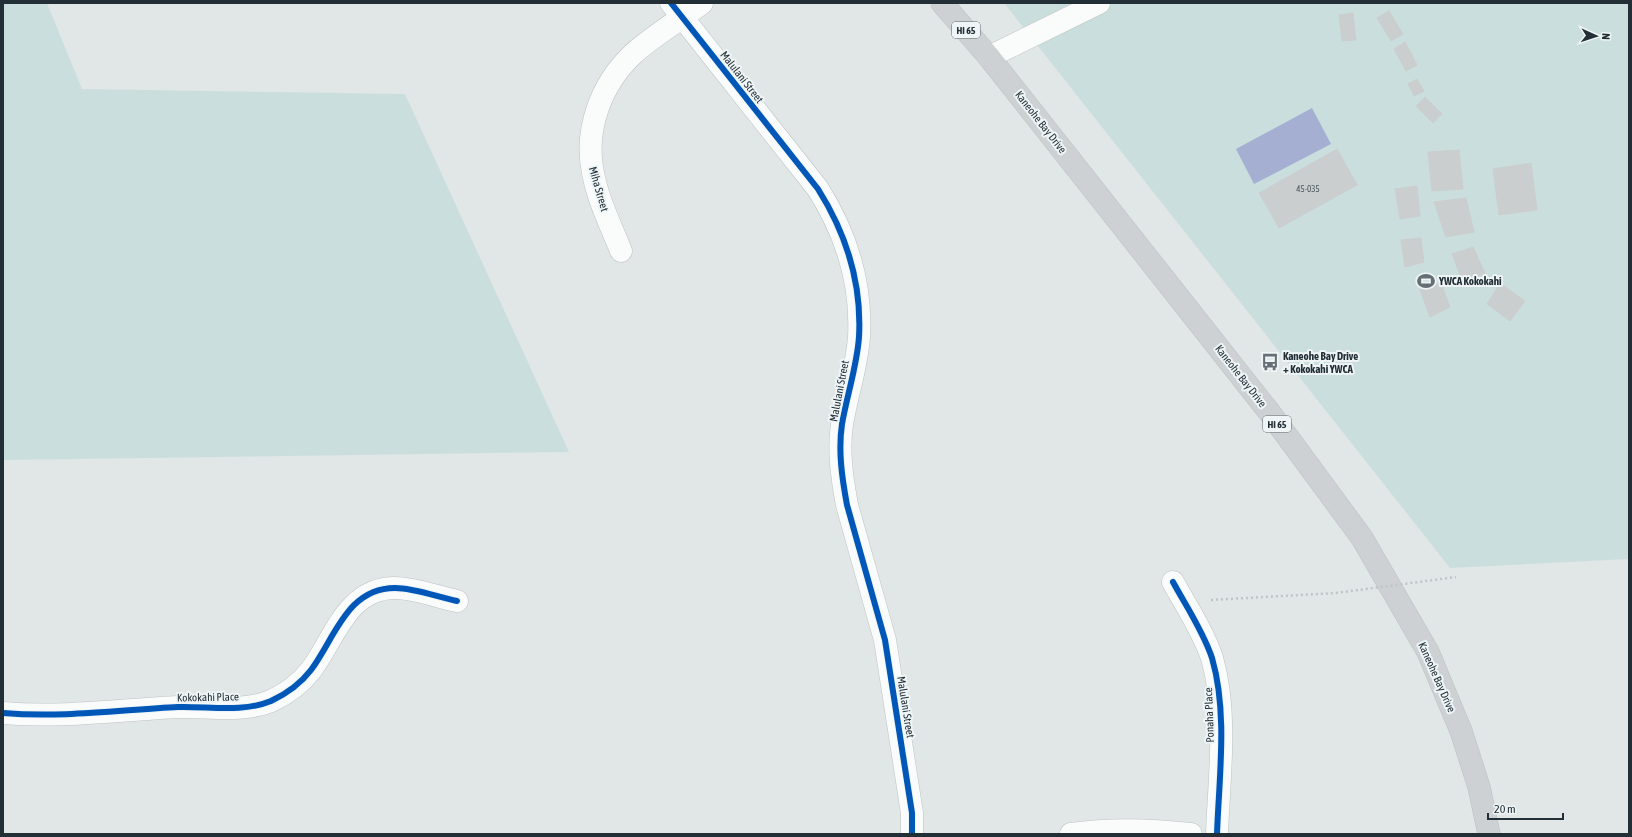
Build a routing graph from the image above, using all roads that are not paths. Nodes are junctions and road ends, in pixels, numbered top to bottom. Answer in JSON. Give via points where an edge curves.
{"nodes":[{"id":1,"x":702,"y":3,"type":"edge"},
{"id":2,"x":942,"y":3,"type":"edge"},
{"id":3,"x":1099,"y":3,"type":"edge"},
{"id":4,"x":677,"y":10,"type":"edge"},
{"id":5,"x":989,"y":56,"type":"junction"},
{"id":6,"x":621,"y":251,"type":"dead end"},
{"id":7,"x":1173,"y":582,"type":"dead end"},
{"id":8,"x":457,"y":601,"type":"dead end"},
{"id":9,"x":3,"y":713,"type":"edge"},
{"id":10,"x":912,"y":834,"type":"edge"},
{"id":11,"x":1071,"y":834,"type":"edge"},
{"id":12,"x":1191,"y":834,"type":"edge"},
{"id":13,"x":1217,"y":834,"type":"edge"},
{"id":14,"x":1490,"y":834,"type":"edge"}],
"edges":[{"from":1,"to":4,"type":"street","name":"Miha Street"},
{"from":2,"to":5,"type":"main road","name":"Kaneohe Bay Drive","number":"HI 65"},
{"from":3,"to":5,"type":"street"},
{"from":4,"to":6,"type":"street","name":"Miha Street","via":[[619,69],[607,87],[592,129],[590,151],[593,173]]},
{"from":4,"to":10,"type":"street","name":"Malulani Street","via":[[818,189],[840,228],[850,258],[856,282],[859,338],[842,425],[840,456],[843,484],[885,640],[912,813]]},
{"from":5,"to":14,"type":"main road","name":"Kaneohe Bay Drive","number":"HI 65","via":[[1270,413],[1362,538],[1428,652],[1461,731],[1479,787]]},
{"from":7,"to":13,"type":"street","name":"Ponaha Place","via":[[1211,656],[1220,699]]},
{"from":8,"to":9,"type":"street","name":"Kokokahi Place","via":[[396,588],[364,596],[345,615],[320,658],[299,683],[270,701],[252,706],[179,707],[71,715]]},
{"from":11,"to":12,"type":"street","via":[[1127,829]]}]}
